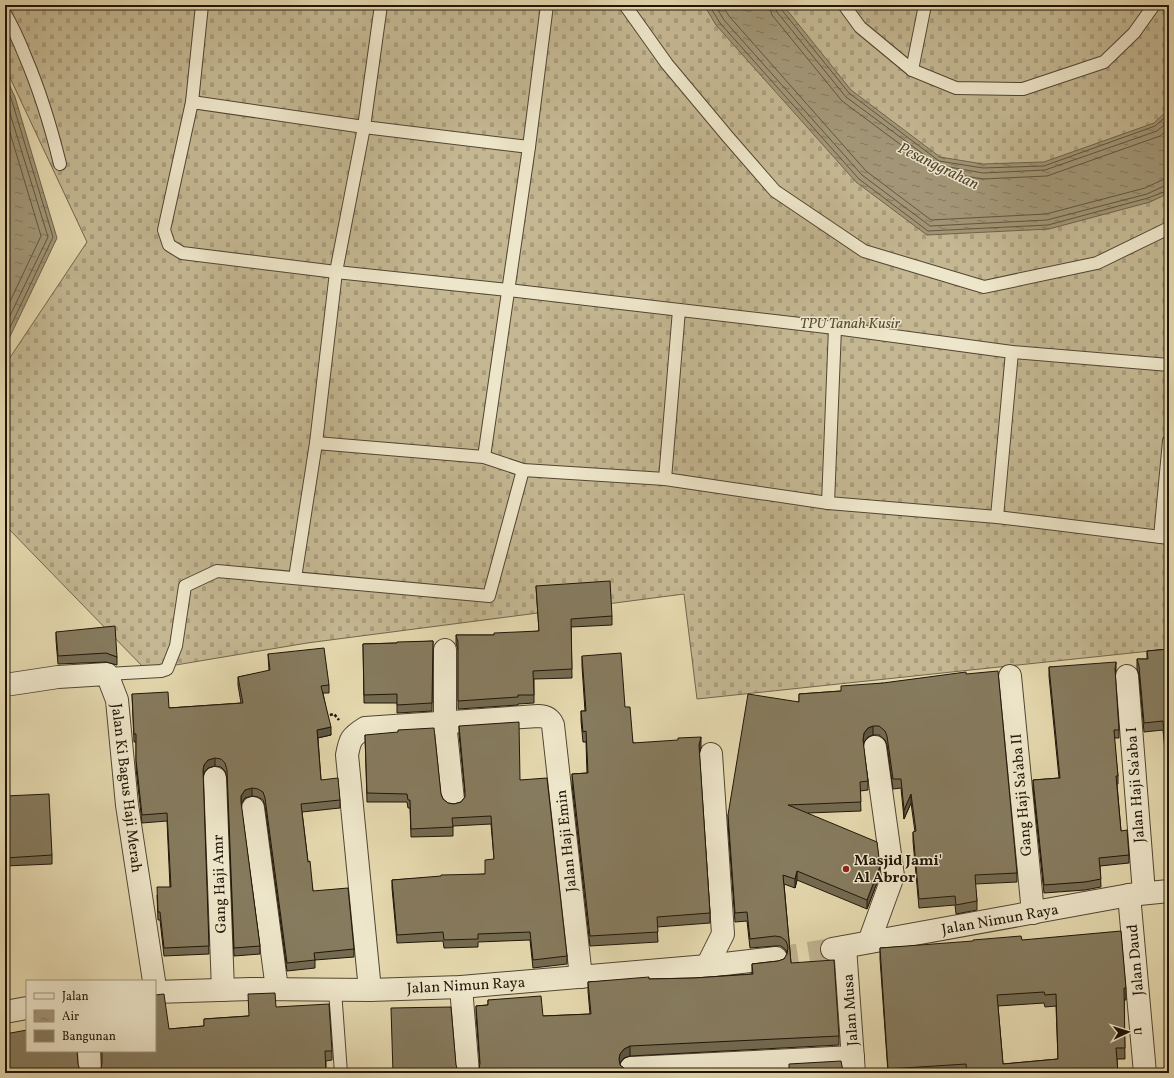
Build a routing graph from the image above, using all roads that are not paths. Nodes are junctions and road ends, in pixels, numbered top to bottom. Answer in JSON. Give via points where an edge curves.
{"nodes":[{"id":1,"x":202,"y":5,"type":"edge"},
{"id":2,"x":381,"y":5,"type":"edge"},
{"id":3,"x":547,"y":5,"type":"edge"},
{"id":4,"x":625,"y":5,"type":"edge"},
{"id":5,"x":844,"y":5,"type":"edge"},
{"id":6,"x":925,"y":5,"type":"edge"},
{"id":7,"x":1154,"y":5,"type":"edge"},
{"id":8,"x":5,"y":14,"type":"edge"},
{"id":9,"x":912,"y":70,"type":"junction"},
{"id":10,"x":192,"y":102,"type":"junction"},
{"id":11,"x":364,"y":127,"type":"junction"},
{"id":12,"x":529,"y":147,"type":"junction"},
{"id":13,"x":60,"y":164,"type":"dead end"},
{"id":14,"x":1169,"y":228,"type":"edge"},
{"id":15,"x":336,"y":272,"type":"junction"},
{"id":16,"x":508,"y":290,"type":"junction"},
{"id":17,"x":679,"y":310,"type":"junction"},
{"id":18,"x":835,"y":328,"type":"junction"},
{"id":19,"x":1012,"y":352,"type":"junction"},
{"id":20,"x":1169,"y":365,"type":"edge"},
{"id":21,"x":1169,"y":441,"type":"edge"},
{"id":22,"x":316,"y":443,"type":"junction"},
{"id":23,"x":484,"y":457,"type":"junction"},
{"id":24,"x":523,"y":470,"type":"junction"},
{"id":25,"x":665,"y":479,"type":"junction"},
{"id":26,"x":828,"y":503,"type":"junction"},
{"id":27,"x":997,"y":518,"type":"junction"},
{"id":28,"x":1165,"y":538,"type":"edge"},
{"id":29,"x":295,"y":578,"type":"junction"},
{"id":30,"x":444,"y":650,"type":"dead end"},
{"id":31,"x":107,"y":674,"type":"junction"},
{"id":32,"x":1010,"y":676,"type":"dead end"},
{"id":33,"x":1127,"y":676,"type":"dead end"},
{"id":34,"x":5,"y":685,"type":"edge"},
{"id":35,"x":445,"y":722,"type":"junction"},
{"id":36,"x":875,"y":747,"type":"dead end"},
{"id":37,"x":712,"y":754,"type":"dead end"},
{"id":38,"x":215,"y":778,"type":"dead end"},
{"id":39,"x":453,"y":800,"type":"dead end"},
{"id":40,"x":253,"y":808,"type":"dead end"},
{"id":41,"x":1169,"y":891,"type":"edge"},
{"id":42,"x":1136,"y":894,"type":"junction"},
{"id":43,"x":1033,"y":913,"type":"junction"},
{"id":44,"x":869,"y":942,"type":"junction"},
{"id":45,"x":839,"y":948,"type":"joint"},
{"id":46,"x":776,"y":958,"type":"tunnel mouth"},
{"id":47,"x":707,"y":966,"type":"junction"},
{"id":48,"x":580,"y":977,"type":"junction"},
{"id":49,"x":154,"y":980,"type":"edge"},
{"id":50,"x":461,"y":987,"type":"junction"},
{"id":51,"x":277,"y":989,"type":"junction"},
{"id":52,"x":224,"y":990,"type":"junction"},
{"id":53,"x":335,"y":990,"type":"junction"},
{"id":54,"x":370,"y":990,"type":"junction"},
{"id":55,"x":156,"y":992,"type":"edge"},
{"id":56,"x":26,"y":1008,"type":"edge"},
{"id":57,"x":5,"y":1012,"type":"edge"},
{"id":58,"x":89,"y":1052,"type":"edge"},
{"id":59,"x":854,"y":1065,"type":"edge"},
{"id":60,"x":631,"y":1068,"type":"dead end"},
{"id":61,"x":90,"y":1073,"type":"edge"},
{"id":62,"x":341,"y":1073,"type":"edge"},
{"id":63,"x":468,"y":1073,"type":"edge"},
{"id":64,"x":1145,"y":1073,"type":"edge"}],
"edges":[{"from":1,"to":10,"type":"lane"},
{"from":2,"to":11,"type":"lane"},
{"from":3,"to":12,"type":"lane"},
{"from":4,"to":14,"type":"lane","via":[[667,64],[775,191],[864,251],[984,287],[1097,264]]},
{"from":5,"to":9,"type":"lane","via":[[860,27]]},
{"from":6,"to":9,"type":"lane"},
{"from":7,"to":9,"type":"lane","via":[[1134,33],[1104,62],[1022,89],[956,88]]},
{"from":8,"to":13,"type":"lane","via":[[37,85]]},
{"from":10,"to":11,"type":"lane"},
{"from":10,"to":15,"type":"lane","via":[[164,230],[169,245],[182,253]]},
{"from":11,"to":12,"type":"lane"},
{"from":11,"to":15,"type":"lane"},
{"from":12,"to":16,"type":"lane"},
{"from":15,"to":16,"type":"lane"},
{"from":15,"to":22,"type":"lane"},
{"from":16,"to":17,"type":"lane"},
{"from":16,"to":23,"type":"lane"},
{"from":17,"to":18,"type":"lane"},
{"from":17,"to":25,"type":"lane"},
{"from":18,"to":19,"type":"lane"},
{"from":18,"to":26,"type":"lane"},
{"from":19,"to":20,"type":"lane"},
{"from":19,"to":27,"type":"lane"},
{"from":21,"to":28,"type":"lane"},
{"from":22,"to":23,"type":"lane"},
{"from":22,"to":29,"type":"lane"},
{"from":23,"to":24,"type":"lane"},
{"from":24,"to":25,"type":"lane"},
{"from":24,"to":29,"type":"lane","via":[[489,596]]},
{"from":25,"to":26,"type":"lane"},
{"from":26,"to":27,"type":"lane"},
{"from":27,"to":28,"type":"lane"},
{"from":29,"to":31,"type":"lane","via":[[217,571],[185,586],[176,646],[167,669]]},
{"from":30,"to":35,"type":"street"},
{"from":31,"to":34,"type":"street","via":[[58,677]]},
{"from":31,"to":49,"type":"street","name":"Jalan Ki Bagus Haji Merah","via":[[117,700],[127,806]]},
{"from":32,"to":43,"type":"street","name":"Gang Haji Sa'aba II"},
{"from":33,"to":42,"type":"street","name":"Jalan Haji Sa'aba I"},
{"from":35,"to":39,"type":"street"},
{"from":35,"to":48,"type":"street","name":"Jalan Haji Emin","via":[[544,716],[549,718],[553,725]]},
{"from":35,"to":54,"type":"street","via":[[365,728],[353,736],[349,744],[347,755]]},
{"from":36,"to":44,"type":"street","via":[[893,876]]},
{"from":37,"to":47,"type":"street","via":[[723,934]]},
{"from":38,"to":52,"type":"street","name":"Gang Haji Amr"},
{"from":40,"to":51,"type":"street"},
{"from":41,"to":42,"type":"street","name":"Jalan Nimun Raya"},
{"from":42,"to":43,"type":"street","name":"Jalan Nimun Raya"},
{"from":42,"to":64,"type":"street","name":"Jalan Daud"},
{"from":43,"to":44,"type":"street","name":"Jalan Nimun Raya"},
{"from":44,"to":45,"type":"street","name":"Jalan Nimun Raya"},
{"from":45,"to":59,"type":"street","name":"Jalan Musa"},
{"from":46,"to":47,"type":"street","name":"Jalan Nimun Raya"},
{"from":47,"to":48,"type":"street","name":"Jalan Nimun Raya"},
{"from":48,"to":50,"type":"street","name":"Jalan Nimun Raya"},
{"from":50,"to":54,"type":"street","name":"Jalan Nimun Raya"},
{"from":50,"to":63,"type":"street"},
{"from":51,"to":52,"type":"street","name":"Jalan Nimun Raya"},
{"from":51,"to":53,"type":"street","name":"Jalan Nimun Raya"},
{"from":52,"to":55,"type":"street","name":"Jalan Nimun Raya"},
{"from":53,"to":54,"type":"street","name":"Jalan Nimun Raya"},
{"from":53,"to":62,"type":"lane"},
{"from":56,"to":57,"type":"street"},
{"from":58,"to":61,"type":"street"},
{"from":59,"to":60,"type":"street"}]}
